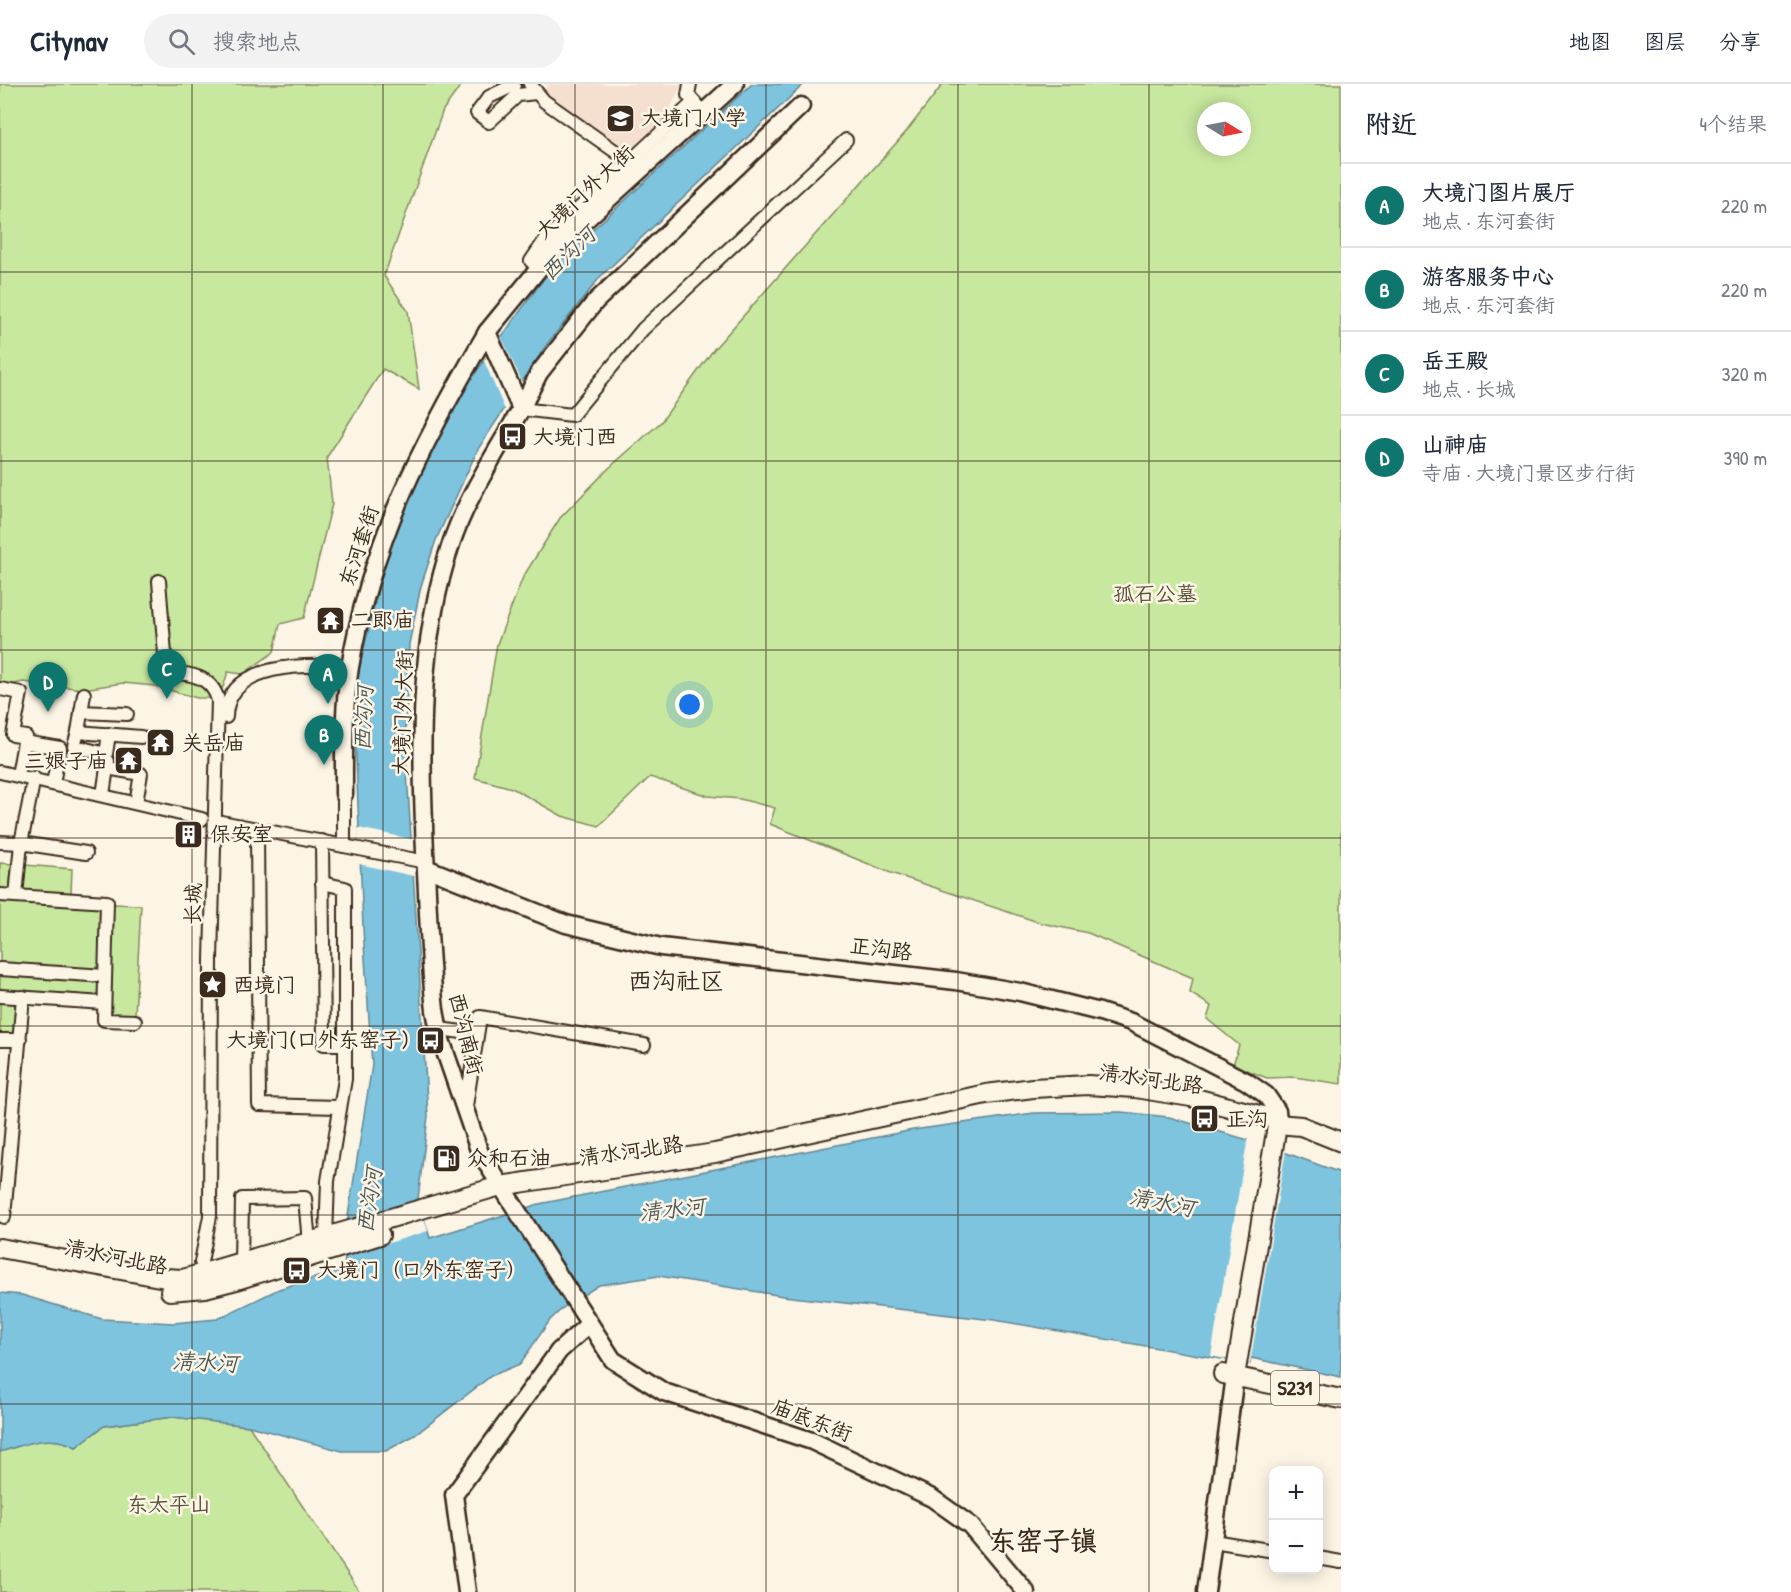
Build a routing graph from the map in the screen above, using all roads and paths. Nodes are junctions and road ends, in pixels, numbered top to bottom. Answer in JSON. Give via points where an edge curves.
{"nodes":[{"id":1,"x":690,"y":84,"type":"edge"},
{"id":2,"x":735,"y":84,"type":"edge"},
{"id":3,"x":514,"y":85,"type":"edge"},
{"id":4,"x":533,"y":88,"type":"edge"},
{"id":5,"x":801,"y":106,"type":"dead end"},
{"id":6,"x":699,"y":107,"type":"junction"},
{"id":7,"x":846,"y":140,"type":"dead end"},
{"id":8,"x":629,"y":160,"type":"junction"},
{"id":9,"x":538,"y":268,"type":"junction"},
{"id":10,"x":490,"y":340,"type":"junction"},
{"id":11,"x":518,"y":402,"type":"junction"},
{"id":12,"x":159,"y":581,"type":"dead end"},
{"id":13,"x":350,"y":667,"type":"junction"},
{"id":14,"x":0,"y":689,"type":"edge"},
{"id":15,"x":84,"y":694,"type":"dead end"},
{"id":16,"x":81,"y":712,"type":"junction"},
{"id":17,"x":127,"y":714,"type":"dead end"},
{"id":18,"x":78,"y":732,"type":"junction"},
{"id":19,"x":109,"y":734,"type":"junction"},
{"id":20,"x":141,"y":737,"type":"dead end"},
{"id":21,"x":24,"y":742,"type":"junction"},
{"id":22,"x":74,"y":746,"type":"junction"},
{"id":23,"x":60,"y":748,"type":"junction"},
{"id":24,"x":106,"y":754,"type":"junction"},
{"id":25,"x":107,"y":768,"type":"junction"},
{"id":26,"x":0,"y":772,"type":"edge"},
{"id":27,"x":18,"y":775,"type":"junction"},
{"id":28,"x":34,"y":778,"type":"junction"},
{"id":29,"x":54,"y":783,"type":"junction"},
{"id":30,"x":344,"y":794,"type":"joint"},
{"id":31,"x":103,"y":795,"type":"junction"},
{"id":32,"x":136,"y":803,"type":"junction"},
{"id":33,"x":202,"y":819,"type":"dead end"},
{"id":34,"x":257,"y":829,"type":"junction"},
{"id":35,"x":322,"y":841,"type":"junction"},
{"id":36,"x":0,"y":842,"type":"edge"},
{"id":37,"x":21,"y":843,"type":"junction"},
{"id":38,"x":350,"y":847,"type":"junction"},
{"id":39,"x":86,"y":853,"type":"dead end"},
{"id":40,"x":425,"y":869,"type":"junction"},
{"id":41,"x":322,"y":882,"type":"junction"},
{"id":42,"x":0,"y":895,"type":"edge"},
{"id":43,"x":16,"y":896,"type":"junction"},
{"id":44,"x":0,"y":969,"type":"edge"},
{"id":45,"x":105,"y":976,"type":"junction"},
{"id":46,"x":0,"y":996,"type":"edge"},
{"id":47,"x":23,"y":997,"type":"junction"},
{"id":48,"x":104,"y":1003,"type":"junction"},
{"id":49,"x":135,"y":1022,"type":"dead end"},
{"id":50,"x":439,"y":1029,"type":"junction"},
{"id":51,"x":477,"y":1034,"type":"junction"},
{"id":52,"x":0,"y":1040,"type":"edge"},
{"id":53,"x":20,"y":1040,"type":"junction"},
{"id":54,"x":344,"y":1044,"type":"junction"},
{"id":55,"x":644,"y":1045,"type":"dead end"},
{"id":56,"x":339,"y":1107,"type":"junction"},
{"id":57,"x":465,"y":1113,"type":"junction"},
{"id":58,"x":1271,"y":1130,"type":"junction"},
{"id":59,"x":1341,"y":1142,"type":"edge"},
{"id":60,"x":5,"y":1150,"type":"edge"},
{"id":61,"x":507,"y":1195,"type":"junction"},
{"id":62,"x":4,"y":1217,"type":"dead end"},
{"id":63,"x":329,"y":1240,"type":"junction"},
{"id":64,"x":0,"y":1248,"type":"edge"},
{"id":65,"x":0,"y":1260,"type":"edge"},
{"id":66,"x":201,"y":1262,"type":"dead end"},
{"id":67,"x":241,"y":1264,"type":"junction"},
{"id":68,"x":578,"y":1306,"type":"joint"},
{"id":69,"x":589,"y":1324,"type":"junction"},
{"id":70,"x":1234,"y":1370,"type":"junction"},
{"id":71,"x":1341,"y":1399,"type":"edge"},
{"id":72,"x":1214,"y":1541,"type":"junction"},
{"id":73,"x":1269,"y":1550,"type":"edge"},
{"id":74,"x":1323,"y":1559,"type":"edge"},
{"id":75,"x":1341,"y":1562,"type":"edge"},
{"id":76,"x":467,"y":1592,"type":"edge"},
{"id":77,"x":1026,"y":1592,"type":"edge"},
{"id":78,"x":1206,"y":1592,"type":"edge"}],
"edges":[{"from":1,"to":6,"type":"street","via":[[688,95]]},
{"from":2,"to":6,"type":"street","name":"大境门外大街"},
{"from":3,"to":4,"type":"street","via":[[489,97],[477,113],[489,122],[518,95]]},
{"from":4,"to":8,"type":"street"},
{"from":5,"to":11,"type":"street","name":"大境门外大街","via":[[595,302]]},
{"from":6,"to":8,"type":"street"},
{"from":6,"to":9,"type":"street","name":"大境门外大街"},
{"from":7,"to":11,"type":"street","via":[[643,329],[572,415]]},
{"from":8,"to":9,"type":"street","via":[[546,239],[531,261]]},
{"from":9,"to":10,"type":"street","name":"大境门外大街"},
{"from":10,"to":11,"type":"street"},
{"from":10,"to":13,"type":"street","name":"东河套街","via":[[449,396],[406,480],[366,590]]},
{"from":11,"to":40,"type":"street","name":"大境门外大街","via":[[452,540],[436,601],[424,662],[421,727]]},
{"from":12,"to":66,"type":"street","name":"长城","via":[[170,673],[189,673],[208,682],[218,700],[210,959],[210,1216]]},
{"from":13,"to":30,"type":"street","name":"东河套街"},
{"from":13,"to":34,"type":"street","via":[[324,665],[272,671],[249,678],[235,688],[226,702],[220,822]]},
{"from":14,"to":21,"type":"street","via":[[21,693],[13,735],[26,737]]},
{"from":15,"to":16,"type":"street"},
{"from":16,"to":17,"type":"street"},
{"from":16,"to":18,"type":"street"},
{"from":18,"to":19,"type":"street"},
{"from":18,"to":22,"type":"street"},
{"from":19,"to":20,"type":"street"},
{"from":19,"to":24,"type":"street"},
{"from":21,"to":23,"type":"street"},
{"from":21,"to":27,"type":"street"},
{"from":22,"to":23,"type":"street"},
{"from":22,"to":24,"type":"street"},
{"from":23,"to":29,"type":"street"},
{"from":24,"to":25,"type":"street"},
{"from":25,"to":31,"type":"street"},
{"from":25,"to":32,"type":"street","via":[[141,774]]},
{"from":26,"to":27,"type":"street"},
{"from":27,"to":28,"type":"street"},
{"from":28,"to":29,"type":"street"},
{"from":28,"to":37,"type":"street"},
{"from":29,"to":31,"type":"street"},
{"from":30,"to":38,"type":"street"},
{"from":31,"to":32,"type":"street"},
{"from":32,"to":33,"type":"street"},
{"from":34,"to":35,"type":"street"},
{"from":34,"to":56,"type":"street","via":[[259,1105]]},
{"from":35,"to":38,"type":"street"},
{"from":35,"to":41,"type":"street"},
{"from":36,"to":37,"type":"street"},
{"from":37,"to":39,"type":"street"},
{"from":37,"to":43,"type":"street"},
{"from":38,"to":40,"type":"street"},
{"from":40,"to":50,"type":"street","name":"西沟南街","via":[[431,976]]},
{"from":40,"to":58,"type":"street","name":"正沟路","via":[[566,924],[661,947],[956,981],[1100,1012],[1131,1023],[1246,1081],[1266,1095],[1277,1111]]},
{"from":41,"to":54,"type":"street","via":[[345,888]]},
{"from":41,"to":54,"type":"street","via":[[324,1044]]},
{"from":42,"to":43,"type":"street"},
{"from":43,"to":45,"type":"street","via":[[107,902]]},
{"from":44,"to":45,"type":"street"},
{"from":45,"to":48,"type":"street"},
{"from":46,"to":47,"type":"street"},
{"from":47,"to":48,"type":"street"},
{"from":47,"to":53,"type":"street"},
{"from":48,"to":49,"type":"street","via":[[104,1020]]},
{"from":50,"to":51,"type":"street"},
{"from":50,"to":57,"type":"street","name":"西沟南街"},
{"from":51,"to":55,"type":"street","via":[[480,1017]]},
{"from":51,"to":57,"type":"street"},
{"from":52,"to":53,"type":"street"},
{"from":53,"to":60,"type":"street"},
{"from":54,"to":56,"type":"street","via":[[345,1079]]},
{"from":56,"to":63,"type":"street","via":[[328,1181]]},
{"from":57,"to":61,"type":"street","name":"西沟南街","via":[[480,1153]]},
{"from":58,"to":59,"type":"main road","name":"清水河北路","via":[[1301,1126]]},
{"from":58,"to":61,"type":"main road","name":"清水河北路","via":[[1201,1100],[1135,1088],[1033,1088],[986,1094]]},
{"from":58,"to":70,"type":"main road"},
{"from":60,"to":62,"type":"street"},
{"from":61,"to":63,"type":"main road","name":"清水河北路"},
{"from":61,"to":68,"type":"street","name":"西沟南街"},
{"from":63,"to":65,"type":"main road","name":"清水河北路","via":[[240,1279],[186,1291],[164,1291]]},
{"from":63,"to":67,"type":"main road","name":"清水河北路"},
{"from":63,"to":67,"type":"street","via":[[305,1198],[242,1199]]},
{"from":64,"to":67,"type":"main road","name":"清水河北路","via":[[165,1278],[183,1279]]},
{"from":68,"to":69,"type":"street","name":"庙底东街"},
{"from":69,"to":76,"type":"street","via":[[559,1351],[454,1494]]},
{"from":69,"to":77,"type":"street","name":"庙底东街","via":[[613,1360],[664,1392],[812,1441],[932,1498],[970,1525]]},
{"from":70,"to":71,"type":"main road","number":"S231"},
{"from":70,"to":72,"type":"street","via":[[1222,1381],[1230,1403]]},
{"from":72,"to":73,"type":"street"},
{"from":72,"to":78,"type":"street"},
{"from":74,"to":75,"type":"street"}]}
